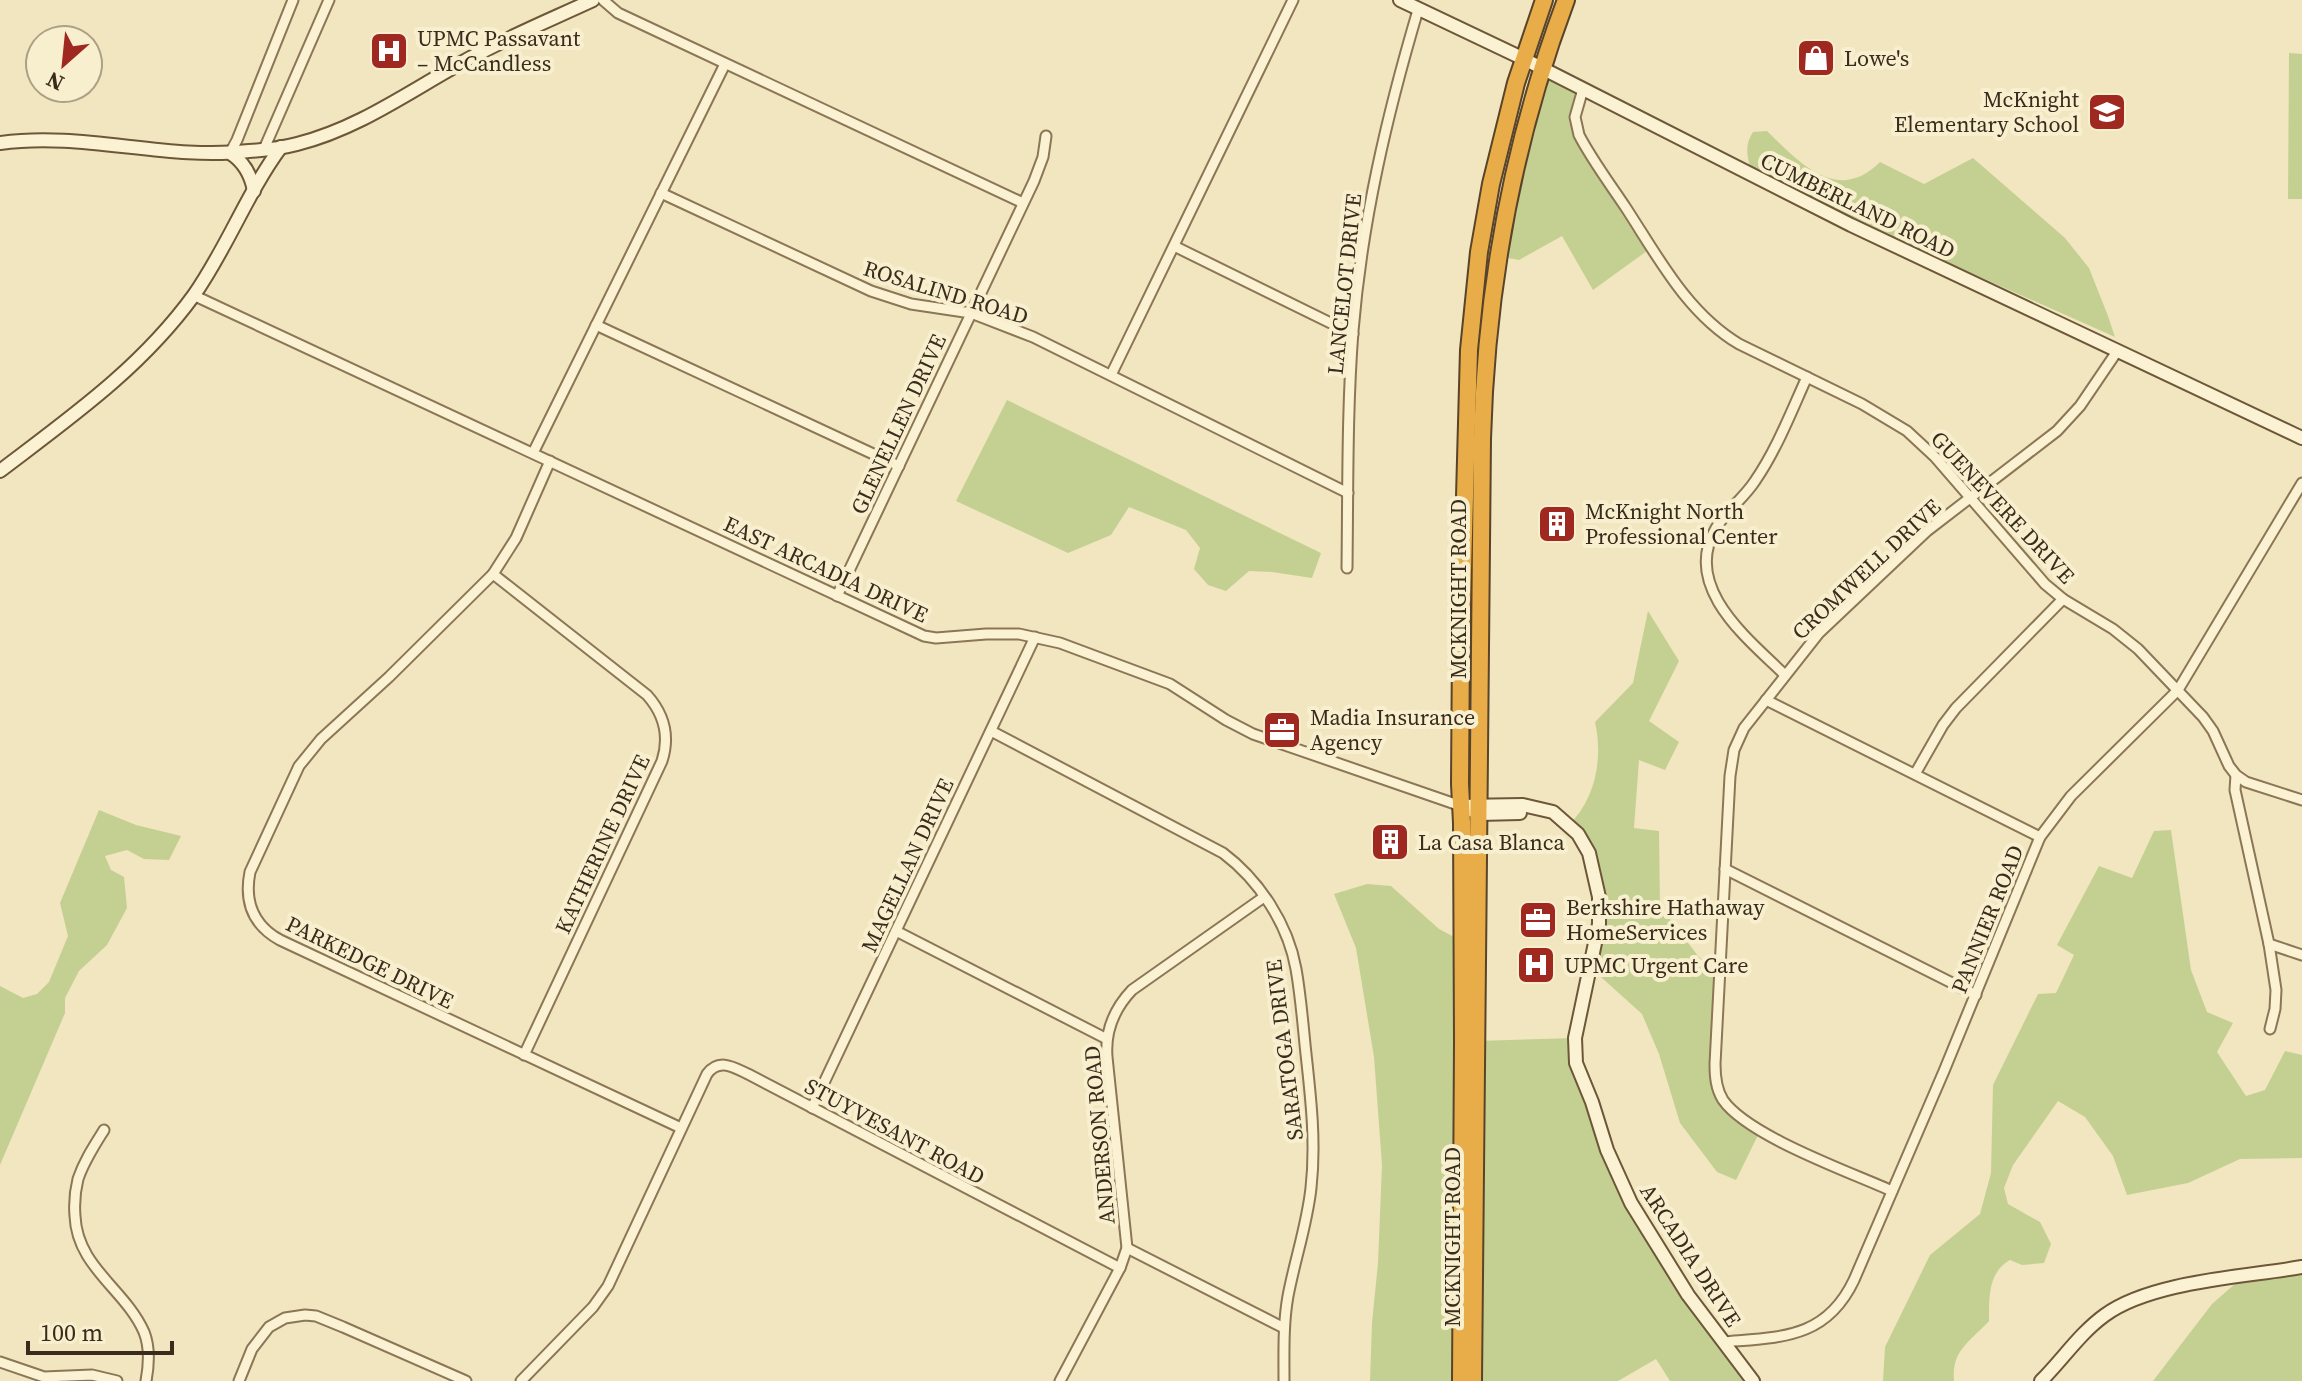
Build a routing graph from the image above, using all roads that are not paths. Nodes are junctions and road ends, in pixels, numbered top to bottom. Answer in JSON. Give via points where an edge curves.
{"nodes":[{"id":1,"x":293,"y":0,"type":"edge"},
{"id":2,"x":329,"y":0,"type":"edge"},
{"id":3,"x":593,"y":0,"type":"edge"},
{"id":4,"x":603,"y":0,"type":"edge"},
{"id":5,"x":1293,"y":0,"type":"edge"},
{"id":6,"x":1400,"y":0,"type":"edge"},
{"id":7,"x":1544,"y":0,"type":"edge"},
{"id":8,"x":1566,"y":0,"type":"edge"},
{"id":9,"x":1418,"y":10,"type":"junction"},
{"id":10,"x":1524,"y":59,"type":"junction"},
{"id":11,"x":725,"y":64,"type":"junction"},
{"id":12,"x":1542,"y":69,"type":"junction"},
{"id":13,"x":1583,"y":89,"type":"junction"},
{"id":14,"x":1046,"y":136,"type":"dead end"},
{"id":15,"x":0,"y":143,"type":"edge"},
{"id":16,"x":281,"y":147,"type":"junction"},
{"id":17,"x":264,"y":149,"type":"junction"},
{"id":18,"x":230,"y":153,"type":"junction"},
{"id":19,"x":254,"y":191,"type":"junction"},
{"id":20,"x":661,"y":193,"type":"junction"},
{"id":21,"x":1023,"y":203,"type":"junction"},
{"id":22,"x":1174,"y":246,"type":"junction"},
{"id":23,"x":193,"y":295,"type":"junction"},
{"id":24,"x":971,"y":313,"type":"junction"},
{"id":25,"x":596,"y":325,"type":"junction"},
{"id":26,"x":1353,"y":334,"type":"junction"},
{"id":27,"x":2118,"y":350,"type":"junction"},
{"id":28,"x":1111,"y":375,"type":"junction"},
{"id":29,"x":1807,"y":377,"type":"junction"},
{"id":30,"x":2302,"y":438,"type":"edge"},
{"id":31,"x":533,"y":453,"type":"junction"},
{"id":32,"x":550,"y":461,"type":"junction"},
{"id":33,"x":899,"y":466,"type":"junction"},
{"id":34,"x":0,"y":471,"type":"edge"},
{"id":35,"x":2302,"y":483,"type":"edge"},
{"id":36,"x":1348,"y":493,"type":"junction"},
{"id":37,"x":1969,"y":497,"type":"junction"},
{"id":38,"x":1347,"y":568,"type":"dead end"},
{"id":39,"x":493,"y":574,"type":"junction"},
{"id":40,"x":837,"y":596,"type":"junction"},
{"id":41,"x":2063,"y":599,"type":"junction"},
{"id":42,"x":1035,"y":637,"type":"junction"},
{"id":43,"x":1785,"y":675,"type":"junction"},
{"id":44,"x":2178,"y":690,"type":"junction"},
{"id":45,"x":1766,"y":700,"type":"junction"},
{"id":46,"x":991,"y":731,"type":"junction"},
{"id":47,"x":1915,"y":774,"type":"junction"},
{"id":48,"x":2236,"y":775,"type":"junction"},
{"id":49,"x":2301,"y":797,"type":"edge"},
{"id":50,"x":1461,"y":806,"type":"junction"},
{"id":51,"x":1479,"y":809,"type":"junction"},
{"id":52,"x":2040,"y":837,"type":"junction"},
{"id":53,"x":1725,"y":869,"type":"junction"},
{"id":54,"x":1264,"y":897,"type":"junction"},
{"id":55,"x":896,"y":931,"type":"junction"},
{"id":56,"x":2269,"y":944,"type":"junction"},
{"id":57,"x":2302,"y":955,"type":"edge"},
{"id":58,"x":1976,"y":995,"type":"junction"},
{"id":59,"x":2270,"y":1029,"type":"dead end"},
{"id":60,"x":1107,"y":1039,"type":"junction"},
{"id":61,"x":524,"y":1055,"type":"junction"},
{"id":62,"x":812,"y":1108,"type":"junction"},
{"id":63,"x":681,"y":1128,"type":"junction"},
{"id":64,"x":104,"y":1130,"type":"dead end"},
{"id":65,"x":1892,"y":1191,"type":"junction"},
{"id":66,"x":1127,"y":1248,"type":"junction"},
{"id":67,"x":2302,"y":1267,"type":"edge"},
{"id":68,"x":1120,"y":1268,"type":"junction"},
{"id":69,"x":1284,"y":1328,"type":"junction"},
{"id":70,"x":1724,"y":1342,"type":"junction"},
{"id":71,"x":0,"y":1362,"type":"edge"},
{"id":72,"x":117,"y":1381,"type":"edge"},
{"id":73,"x":146,"y":1381,"type":"edge"},
{"id":74,"x":239,"y":1381,"type":"edge"},
{"id":75,"x":466,"y":1381,"type":"edge"},
{"id":76,"x":521,"y":1381,"type":"edge"},
{"id":77,"x":1060,"y":1381,"type":"edge"},
{"id":78,"x":1284,"y":1381,"type":"edge"},
{"id":79,"x":1461,"y":1381,"type":"edge"},
{"id":80,"x":1473,"y":1381,"type":"edge"},
{"id":81,"x":1753,"y":1381,"type":"edge"},
{"id":82,"x":2041,"y":1381,"type":"edge"}],
"edges":[{"from":1,"to":18,"type":"street"},
{"from":2,"to":17,"type":"street"},
{"from":3,"to":16,"type":"main road","via":[[472,57],[357,122]]},
{"from":4,"to":11,"type":"street","via":[[618,13]]},
{"from":5,"to":22,"type":"street"},
{"from":6,"to":9,"type":"main road","name":"CUMBERLAND ROAD"},
{"from":7,"to":10,"type":"highway","name":"MCKNIGHT ROAD"},
{"from":8,"to":12,"type":"highway","name":"MCKNIGHT ROAD"},
{"from":9,"to":10,"type":"main road","name":"CUMBERLAND ROAD"},
{"from":9,"to":26,"type":"street","name":"LANCELOT DRIVE","via":[[1380,152]]},
{"from":10,"to":12,"type":"main road","name":"CUMBERLAND ROAD"},
{"from":10,"to":50,"type":"highway","name":"MCKNIGHT ROAD","via":[[1493,172],[1473,298],[1461,597]]},
{"from":11,"to":20,"type":"street"},
{"from":11,"to":21,"type":"street"},
{"from":12,"to":13,"type":"main road","name":"CUMBERLAND ROAD"},
{"from":12,"to":51,"type":"highway","name":"MCKNIGHT ROAD","via":[[1506,211],[1485,360]]},
{"from":13,"to":27,"type":"main road","name":"CUMBERLAND ROAD","via":[[1886,242]]},
{"from":13,"to":29,"type":"street","name":"GUENEVERE DRIVE","via":[[1575,117],[1579,135],[1689,302],[1724,335]]},
{"from":14,"to":21,"type":"street","name":"GLENELLEN DRIVE"},
{"from":15,"to":18,"type":"main road","via":[[54,139]]},
{"from":16,"to":17,"type":"main road"},
{"from":16,"to":19,"type":"main road"},
{"from":17,"to":18,"type":"main road"},
{"from":18,"to":19,"type":"main road","via":[[247,170]]},
{"from":19,"to":23,"type":"main road"},
{"from":20,"to":24,"type":"street","name":"ROSALIND ROAD","via":[[871,291],[911,304]]},
{"from":20,"to":25,"type":"street"},
{"from":21,"to":24,"type":"street","name":"GLENELLEN DRIVE"},
{"from":22,"to":26,"type":"street"},
{"from":22,"to":28,"type":"street"},
{"from":23,"to":31,"type":"street","name":"EAST ARCADIA DRIVE"},
{"from":23,"to":34,"type":"main road","via":[[131,368]]},
{"from":24,"to":28,"type":"street","name":"ROSALIND ROAD"},
{"from":24,"to":33,"type":"street","name":"GLENELLEN DRIVE"},
{"from":25,"to":31,"type":"street"},
{"from":25,"to":33,"type":"street"},
{"from":26,"to":36,"type":"street","name":"LANCELOT DRIVE"},
{"from":27,"to":30,"type":"main road","name":"CUMBERLAND ROAD"},
{"from":27,"to":37,"type":"street","name":"CROMWELL DRIVE","via":[[2057,431]]},
{"from":28,"to":36,"type":"street","name":"ROSALIND ROAD"},
{"from":29,"to":37,"type":"street","name":"GUENEVERE DRIVE","via":[[1907,431]]},
{"from":29,"to":43,"type":"street","via":[[1759,476],[1717,526],[1707,561],[1717,602]]},
{"from":31,"to":32,"type":"street","name":"EAST ARCADIA DRIVE"},
{"from":32,"to":39,"type":"street","name":"PARKEDGE DRIVE","via":[[516,538]]},
{"from":32,"to":40,"type":"street","name":"EAST ARCADIA DRIVE"},
{"from":33,"to":40,"type":"street","name":"GLENELLEN DRIVE"},
{"from":35,"to":44,"type":"street","name":"PANNIER ROAD"},
{"from":36,"to":38,"type":"street","name":"LANCELOT DRIVE"},
{"from":37,"to":41,"type":"street","name":"GUENEVERE DRIVE"},
{"from":37,"to":43,"type":"street","name":"CROMWELL DRIVE","via":[[1836,616]]},
{"from":39,"to":61,"type":"street","name":"KATHERINE DRIVE","via":[[647,695],[666,731],[662,761]]},
{"from":39,"to":61,"type":"street","name":"PARKEDGE DRIVE","via":[[310,751],[288,788],[247,886],[253,915],[272,936]]},
{"from":40,"to":42,"type":"street","name":"EAST ARCADIA DRIVE","via":[[924,636]]},
{"from":41,"to":44,"type":"street","name":"GUENEVERE DRIVE","via":[[2127,639]]},
{"from":41,"to":47,"type":"street","via":[[1956,708]]},
{"from":42,"to":46,"type":"street","name":"MAGELLAN DRIVE"},
{"from":42,"to":50,"type":"street","name":"EAST ARCADIA DRIVE","via":[[1170,684],[1267,739]]},
{"from":43,"to":45,"type":"street","name":"CROMWELL DRIVE"},
{"from":44,"to":48,"type":"street","name":"GUENEVERE DRIVE","via":[[2213,731]]},
{"from":44,"to":52,"type":"street","name":"PANNIER ROAD","via":[[2071,796]]},
{"from":45,"to":47,"type":"street"},
{"from":45,"to":53,"type":"street","name":"CROMWELL DRIVE","via":[[1734,750]]},
{"from":46,"to":54,"type":"street","name":"SARATOGA DRIVE","via":[[1217,849]]},
{"from":46,"to":55,"type":"street","name":"MAGELLAN DRIVE"},
{"from":47,"to":52,"type":"street"},
{"from":48,"to":49,"type":"street"},
{"from":48,"to":56,"type":"street"},
{"from":50,"to":51,"type":"main road","name":"ARCADIA DRIVE"},
{"from":50,"to":79,"type":"highway","name":"MCKNIGHT ROAD"},
{"from":51,"to":70,"type":"main road","name":"ARCADIA DRIVE","via":[[1530,814],[1569,825],[1589,853],[1599,924],[1575,1038],[1576,1063],[1631,1203]]},
{"from":51,"to":80,"type":"highway","name":"MCKNIGHT ROAD"},
{"from":52,"to":58,"type":"street","name":"PANNIER ROAD"},
{"from":53,"to":58,"type":"street"},
{"from":53,"to":65,"type":"street","name":"CROMWELL DRIVE","via":[[1718,1089],[1731,1110],[1760,1131]]},
{"from":54,"to":60,"type":"street","name":"ANDERSON ROAD","via":[[1132,990],[1114,1014]]},
{"from":54,"to":69,"type":"street","name":"SARATOGA DRIVE","via":[[1282,927],[1296,970],[1314,1139],[1308,1210]]},
{"from":55,"to":60,"type":"street"},
{"from":55,"to":62,"type":"street","name":"MAGELLAN DRIVE"},
{"from":56,"to":57,"type":"street"},
{"from":56,"to":59,"type":"street","via":[[2276,990]]},
{"from":58,"to":65,"type":"street","name":"PANNIER ROAD"},
{"from":60,"to":66,"type":"street","name":"ANDERSON ROAD"},
{"from":61,"to":63,"type":"street","name":"PARKEDGE DRIVE"},
{"from":62,"to":63,"type":"street","name":"STUYVESANT ROAD","via":[[722,1064],[707,1074]]},
{"from":62,"to":68,"type":"street","name":"STUYVESANT ROAD"},
{"from":63,"to":76,"type":"street","via":[[608,1286]]},
{"from":64,"to":73,"type":"street","via":[[79,1176],[75,1227],[87,1257],[145,1335]]},
{"from":65,"to":70,"type":"street","name":"PANNIER ROAD","via":[[1848,1292],[1833,1313],[1802,1331]]},
{"from":66,"to":68,"type":"street","name":"ANDERSON ROAD"},
{"from":66,"to":69,"type":"street"},
{"from":67,"to":82,"type":"main road","via":[[2143,1295],[2087,1329]]},
{"from":68,"to":77,"type":"street","name":"ANDERSON ROAD"},
{"from":69,"to":78,"type":"street","name":"SARATOGA DRIVE"},
{"from":70,"to":81,"type":"main road","name":"ARCADIA DRIVE"},
{"from":71,"to":72,"type":"street","via":[[44,1377],[92,1375]]},
{"from":74,"to":75,"type":"street","via":[[252,1349],[269,1327],[294,1315],[326,1320]]}]}
